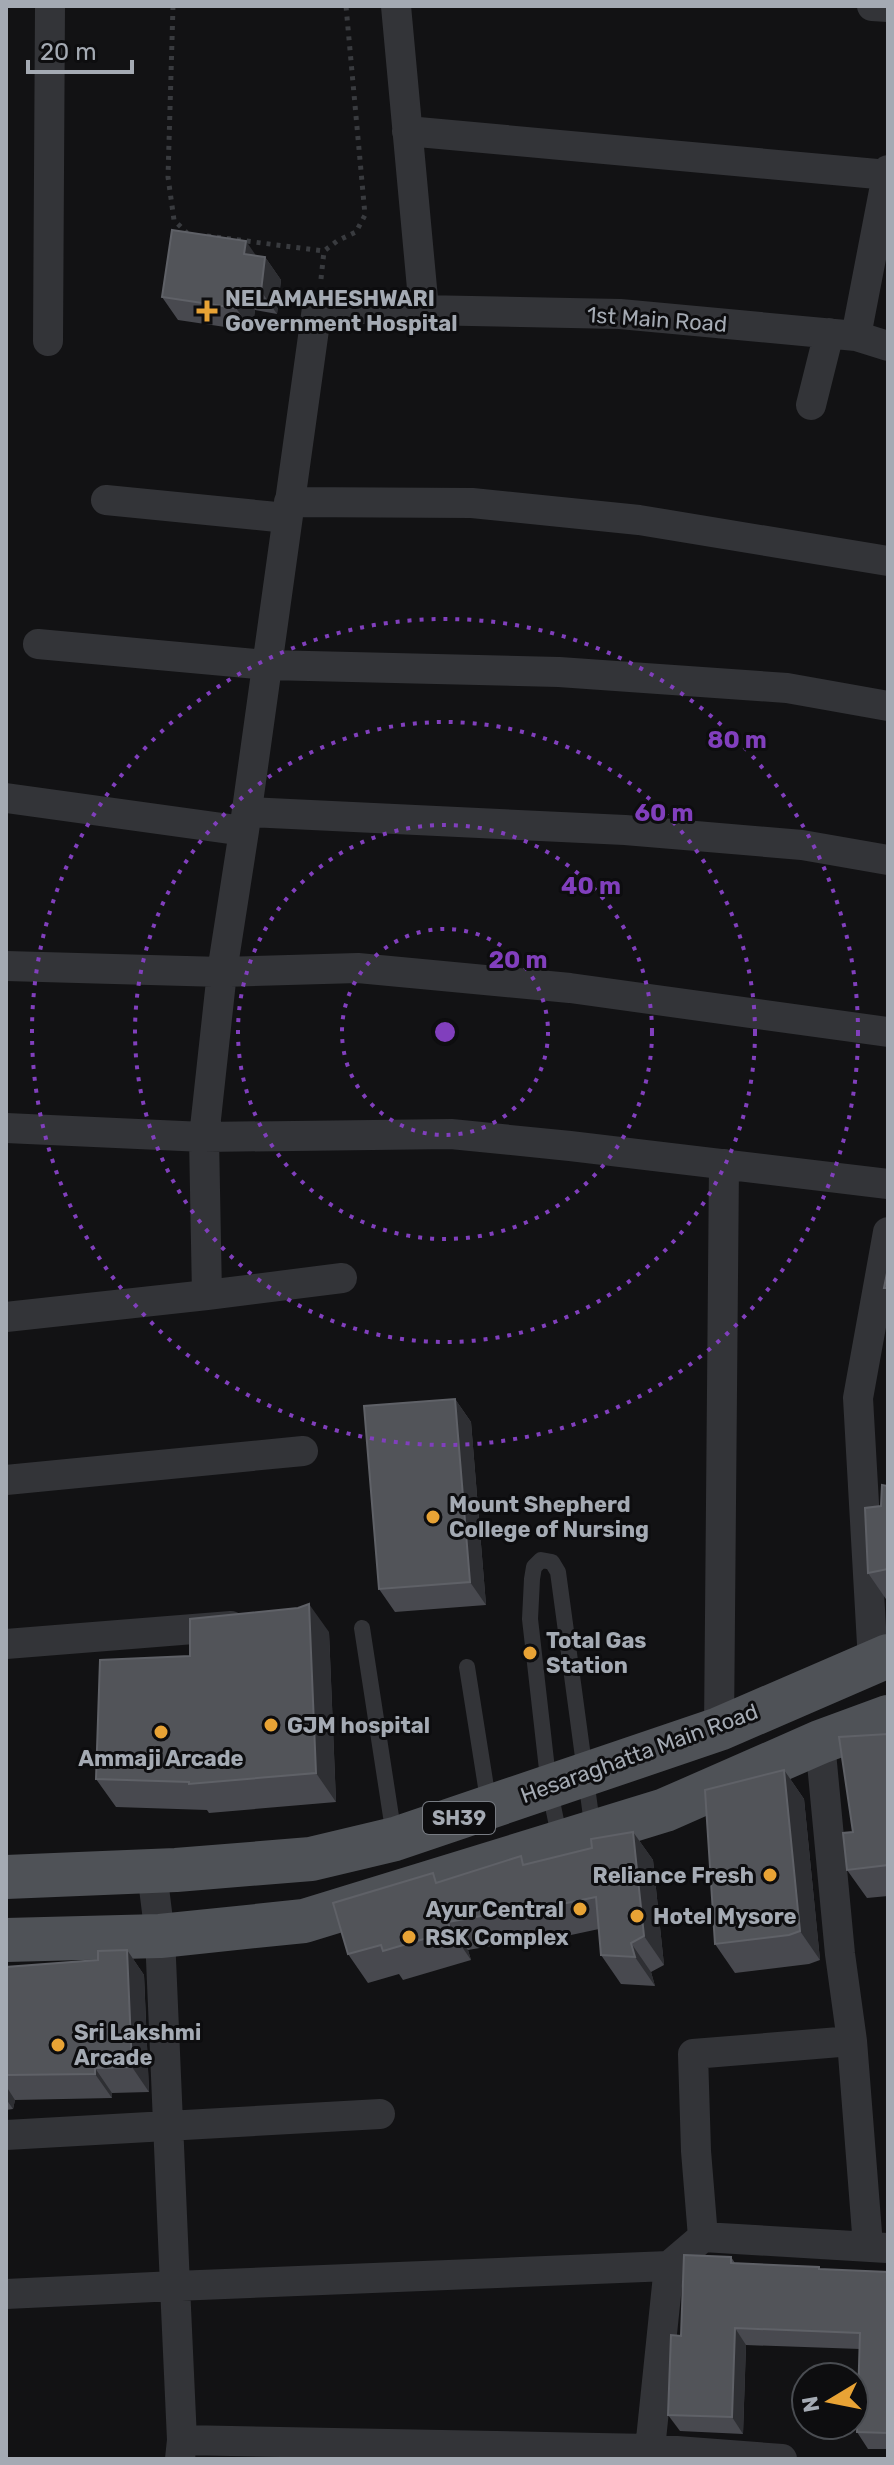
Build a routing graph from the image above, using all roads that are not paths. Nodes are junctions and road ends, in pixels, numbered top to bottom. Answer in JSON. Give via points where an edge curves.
{"nodes":[{"id":1,"x":50,"y":6,"type":"edge"},
{"id":2,"x":396,"y":6,"type":"edge"},
{"id":3,"x":872,"y":6,"type":"edge"},
{"id":4,"x":888,"y":7,"type":"edge"},
{"id":5,"x":407,"y":131,"type":"junction"},
{"id":6,"x":888,"y":173,"type":"edge"},
{"id":7,"x":424,"y":310,"type":"junction"},
{"id":8,"x":843,"y":335,"type":"junction"},
{"id":9,"x":48,"y":341,"type":"dead end"},
{"id":10,"x":888,"y":346,"type":"edge"},
{"id":11,"x":811,"y":405,"type":"dead end"},
{"id":12,"x":106,"y":500,"type":"dead end"},
{"id":13,"x":288,"y":510,"type":"junction"},
{"id":14,"x":888,"y":561,"type":"edge"},
{"id":15,"x":38,"y":644,"type":"dead end"},
{"id":16,"x":267,"y":665,"type":"junction"},
{"id":17,"x":888,"y":706,"type":"edge"},
{"id":18,"x":6,"y":798,"type":"edge"},
{"id":19,"x":246,"y":822,"type":"junction"},
{"id":20,"x":888,"y":860,"type":"edge"},
{"id":21,"x":6,"y":966,"type":"edge"},
{"id":22,"x":222,"y":972,"type":"junction"},
{"id":23,"x":888,"y":1032,"type":"edge"},
{"id":24,"x":6,"y":1128,"type":"edge"},
{"id":25,"x":204,"y":1137,"type":"junction"},
{"id":26,"x":724,"y":1164,"type":"junction"},
{"id":27,"x":888,"y":1184,"type":"edge"},
{"id":28,"x":888,"y":1232,"type":"edge"},
{"id":29,"x":342,"y":1278,"type":"dead end"},
{"id":30,"x":207,"y":1295,"type":"junction"},
{"id":31,"x":6,"y":1317,"type":"edge"},
{"id":32,"x":303,"y":1451,"type":"dead end"},
{"id":33,"x":6,"y":1480,"type":"edge"},
{"id":34,"x":255,"y":1624,"type":"edge"},
{"id":35,"x":362,"y":1628,"type":"dead end"},
{"id":36,"x":6,"y":1644,"type":"edge"},
{"id":37,"x":880,"y":1659,"type":"edge"},
{"id":38,"x":467,"y":1667,"type":"dead end"},
{"id":39,"x":888,"y":1717,"type":"edge"},
{"id":40,"x":719,"y":1729,"type":"junction"},
{"id":41,"x":820,"y":1742,"type":"junction"},
{"id":42,"x":567,"y":1780,"type":"junction"},
{"id":43,"x":489,"y":1808,"type":"junction"},
{"id":44,"x":577,"y":1837,"type":"junction"},
{"id":45,"x":395,"y":1839,"type":"junction"},
{"id":46,"x":152,"y":1872,"type":"junction"},
{"id":47,"x":6,"y":1877,"type":"edge"},
{"id":48,"x":160,"y":1936,"type":"junction"},
{"id":49,"x":6,"y":1940,"type":"edge"},
{"id":50,"x":852,"y":2041,"type":"junction"},
{"id":51,"x":380,"y":2114,"type":"dead end"},
{"id":52,"x":169,"y":2125,"type":"junction"},
{"id":53,"x":6,"y":2135,"type":"edge"},
{"id":54,"x":703,"y":2237,"type":"junction"},
{"id":55,"x":878,"y":2247,"type":"edge"},
{"id":56,"x":669,"y":2266,"type":"junction"},
{"id":57,"x":175,"y":2286,"type":"junction"},
{"id":58,"x":6,"y":2294,"type":"edge"},
{"id":59,"x":650,"y":2449,"type":"junction"},
{"id":60,"x":181,"y":2450,"type":"edge"},
{"id":61,"x":782,"y":2459,"type":"edge"}],
"edges":[{"from":1,"to":9,"type":"street"},
{"from":2,"to":5,"type":"street"},
{"from":3,"to":4,"type":"street"},
{"from":5,"to":6,"type":"street"},
{"from":5,"to":7,"type":"street"},
{"from":6,"to":8,"type":"street"},
{"from":7,"to":8,"type":"street","name":"1st Main Road","via":[[620,314]]},
{"from":7,"to":13,"type":"street","name":"1st Main Road","via":[[317,308]]},
{"from":8,"to":10,"type":"street","name":"1st Main Road"},
{"from":8,"to":11,"type":"street"},
{"from":12,"to":13,"type":"street"},
{"from":13,"to":14,"type":"street","via":[[487,504],[639,520]]},
{"from":13,"to":16,"type":"street"},
{"from":15,"to":16,"type":"street"},
{"from":16,"to":17,"type":"street","via":[[589,674],[787,688]]},
{"from":16,"to":19,"type":"street"},
{"from":18,"to":19,"type":"street"},
{"from":19,"to":20,"type":"street","via":[[625,830],[802,845]]},
{"from":19,"to":22,"type":"street"},
{"from":21,"to":22,"type":"street"},
{"from":22,"to":23,"type":"street","via":[[358,968],[570,988]]},
{"from":22,"to":25,"type":"street"},
{"from":24,"to":25,"type":"street"},
{"from":25,"to":26,"type":"street","via":[[451,1134]]},
{"from":25,"to":30,"type":"street"},
{"from":26,"to":27,"type":"street"},
{"from":26,"to":40,"type":"street"},
{"from":28,"to":37,"type":"street","via":[[858,1398]]},
{"from":29,"to":30,"type":"street"},
{"from":30,"to":31,"type":"street"},
{"from":32,"to":33,"type":"street"},
{"from":34,"to":36,"type":"street"},
{"from":35,"to":45,"type":"lane"},
{"from":37,"to":40,"type":"main road","name":"Hesaraghatta Main Road","number":"SH39"},
{"from":38,"to":43,"type":"lane"},
{"from":39,"to":41,"type":"main road"},
{"from":40,"to":42,"type":"main road","name":"Hesaraghatta Main Road","number":"SH39"},
{"from":41,"to":44,"type":"main road","via":[[665,1810]]},
{"from":41,"to":50,"type":"street"},
{"from":42,"to":42,"type":"lane","via":[[530,1619],[534,1567],[541,1560],[552,1562],[558,1572]]},
{"from":42,"to":43,"type":"main road","name":"Hesaraghatta Main Road","number":"SH39"},
{"from":42,"to":44,"type":"lane"},
{"from":42,"to":44,"type":"lane"},
{"from":43,"to":45,"type":"main road","name":"Hesaraghatta Main Road","number":"SH39"},
{"from":44,"to":48,"type":"main road","via":[[304,1921]]},
{"from":45,"to":46,"type":"main road","name":"Hesaraghatta Main Road","number":"SH39","via":[[311,1859]]},
{"from":46,"to":47,"type":"main road","name":"Hesaraghatta Main Road","number":"SH39"},
{"from":46,"to":48,"type":"street"},
{"from":48,"to":49,"type":"main road"},
{"from":48,"to":52,"type":"street"},
{"from":50,"to":54,"type":"street","via":[[693,2054]]},
{"from":50,"to":55,"type":"street"},
{"from":51,"to":52,"type":"street"},
{"from":52,"to":53,"type":"street"},
{"from":52,"to":57,"type":"street"},
{"from":54,"to":55,"type":"street"},
{"from":54,"to":56,"type":"street"},
{"from":56,"to":57,"type":"street"},
{"from":56,"to":59,"type":"street"},
{"from":57,"to":58,"type":"street"},
{"from":57,"to":60,"type":"street"},
{"from":59,"to":60,"type":"street"},
{"from":59,"to":61,"type":"street"}]}
